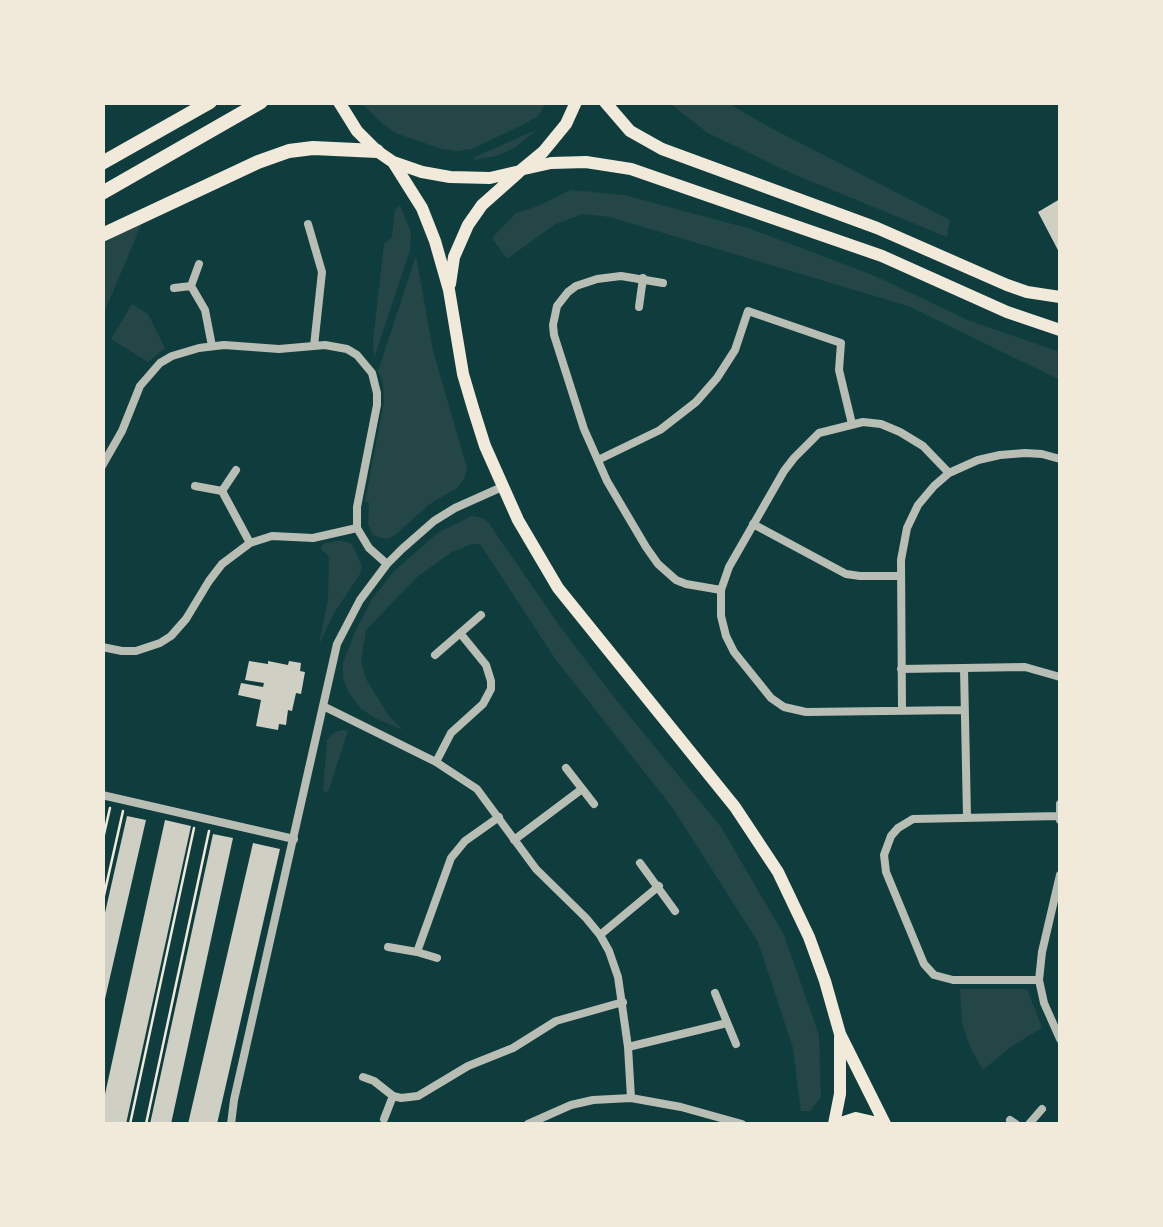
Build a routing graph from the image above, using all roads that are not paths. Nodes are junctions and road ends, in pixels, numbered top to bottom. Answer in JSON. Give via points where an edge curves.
{"nodes":[{"id":1,"x":210,"y":102,"type":"edge"},
{"id":2,"x":261,"y":102,"type":"edge"},
{"id":3,"x":339,"y":102,"type":"edge"},
{"id":4,"x":576,"y":102,"type":"edge"},
{"id":5,"x":605,"y":102,"type":"edge"},
{"id":6,"x":377,"y":151,"type":"junction"},
{"id":7,"x":393,"y":162,"type":"junction"},
{"id":8,"x":102,"y":163,"type":"edge"},
{"id":9,"x":522,"y":170,"type":"junction"},
{"id":10,"x":102,"y":193,"type":"edge"},
{"id":11,"x":308,"y":224,"type":"dead end"},
{"id":12,"x":102,"y":235,"type":"edge"},
{"id":13,"x":199,"y":264,"type":"dead end"},
{"id":14,"x":643,"y":278,"type":"junction"},
{"id":15,"x":663,"y":283,"type":"dead end"},
{"id":16,"x":191,"y":286,"type":"junction"},
{"id":17,"x":174,"y":288,"type":"dead end"},
{"id":18,"x":449,"y":290,"type":"junction"},
{"id":19,"x":1060,"y":297,"type":"edge"},
{"id":20,"x":638,"y":307,"type":"dead end"},
{"id":21,"x":1060,"y":330,"type":"edge"},
{"id":22,"x":212,"y":346,"type":"junction"},
{"id":23,"x":314,"y":346,"type":"junction"},
{"id":24,"x":852,"y":424,"type":"junction"},
{"id":25,"x":1060,"y":459,"type":"edge"},
{"id":26,"x":598,"y":460,"type":"junction"},
{"id":27,"x":102,"y":466,"type":"edge"},
{"id":28,"x":236,"y":470,"type":"dead end"},
{"id":29,"x":949,"y":473,"type":"junction"},
{"id":30,"x":196,"y":486,"type":"dead end"},
{"id":31,"x":502,"y":487,"type":"junction"},
{"id":32,"x":222,"y":492,"type":"junction"},
{"id":33,"x":754,"y":524,"type":"junction"},
{"id":34,"x":357,"y":528,"type":"junction"},
{"id":35,"x":250,"y":543,"type":"junction"},
{"id":36,"x":387,"y":564,"type":"junction"},
{"id":37,"x":901,"y":576,"type":"junction"},
{"id":38,"x":721,"y":590,"type":"junction"},
{"id":39,"x":481,"y":615,"type":"dead end"},
{"id":40,"x":460,"y":633,"type":"junction"},
{"id":41,"x":102,"y":647,"type":"edge"},
{"id":42,"x":436,"y":654,"type":"dead end"},
{"id":43,"x":964,"y":668,"type":"junction"},
{"id":44,"x":901,"y":669,"type":"junction"},
{"id":45,"x":1059,"y":673,"type":"edge"},
{"id":46,"x":324,"y":706,"type":"junction"},
{"id":47,"x":902,"y":710,"type":"junction"},
{"id":48,"x":964,"y":710,"type":"junction"},
{"id":49,"x":436,"y":762,"type":"junction"},
{"id":50,"x":566,"y":768,"type":"dead end"},
{"id":51,"x":582,"y":789,"type":"junction"},
{"id":52,"x":102,"y":795,"type":"edge"},
{"id":53,"x":594,"y":804,"type":"dead end"},
{"id":54,"x":1060,"y":804,"type":"edge"},
{"id":55,"x":499,"y":817,"type":"junction"},
{"id":56,"x":967,"y":817,"type":"junction"},
{"id":57,"x":1060,"y":818,"type":"edge"},
{"id":58,"x":294,"y":839,"type":"junction"},
{"id":59,"x":514,"y":840,"type":"junction"},
{"id":60,"x":640,"y":862,"type":"dead end"},
{"id":61,"x":1060,"y":875,"type":"edge"},
{"id":62,"x":658,"y":886,"type":"junction"},
{"id":63,"x":675,"y":911,"type":"dead end"},
{"id":64,"x":600,"y":935,"type":"junction"},
{"id":65,"x":388,"y":947,"type":"dead end"},
{"id":66,"x":418,"y":952,"type":"junction"},
{"id":67,"x":437,"y":958,"type":"dead end"},
{"id":68,"x":1039,"y":980,"type":"junction"},
{"id":69,"x":715,"y":993,"type":"dead end"},
{"id":70,"x":623,"y":1002,"type":"junction"},
{"id":71,"x":727,"y":1023,"type":"junction"},
{"id":72,"x":840,"y":1034,"type":"junction"},
{"id":73,"x":1060,"y":1039,"type":"edge"},
{"id":74,"x":736,"y":1044,"type":"dead end"},
{"id":75,"x":628,"y":1047,"type":"junction"},
{"id":76,"x":362,"y":1077,"type":"dead end"},
{"id":77,"x":393,"y":1096,"type":"junction"},
{"id":78,"x":631,"y":1098,"type":"junction"},
{"id":79,"x":1042,"y":1109,"type":"dead end"},
{"id":80,"x":384,"y":1119,"type":"dead end"},
{"id":81,"x":231,"y":1124,"type":"edge"},
{"id":82,"x":528,"y":1124,"type":"edge"},
{"id":83,"x":742,"y":1124,"type":"edge"},
{"id":84,"x":836,"y":1124,"type":"edge"},
{"id":85,"x":884,"y":1124,"type":"edge"},
{"id":86,"x":1029,"y":1124,"type":"edge"}],
"edges":[{"from":1,"to":8,"type":"highway"},
{"from":2,"to":10,"type":"highway"},
{"from":3,"to":6,"type":"main road"},
{"from":4,"to":9,"type":"main road","via":[[544,152]]},
{"from":5,"to":19,"type":"main road","via":[[630,132],[662,148],[877,228],[1007,286]]},
{"from":6,"to":7,"type":"main road"},
{"from":6,"to":12,"type":"highway","via":[[289,150]]},
{"from":7,"to":9,"type":"main road","via":[[450,177]]},
{"from":7,"to":18,"type":"main road","via":[[422,208]]},
{"from":9,"to":18,"type":"main road","via":[[468,225]]},
{"from":9,"to":21,"type":"main road","via":[[586,162],[631,169],[882,256]]},
{"from":11,"to":23,"type":"street","via":[[322,272]]},
{"from":13,"to":16,"type":"street"},
{"from":14,"to":15,"type":"street"},
{"from":14,"to":20,"type":"street"},
{"from":14,"to":26,"type":"street","via":[[585,282],[568,292],[554,314],[558,352]]},
{"from":16,"to":17,"type":"street"},
{"from":16,"to":22,"type":"street","via":[[206,310]]},
{"from":18,"to":31,"type":"main road","via":[[468,391]]},
{"from":22,"to":23,"type":"street"},
{"from":22,"to":27,"type":"street","via":[[172,356],[149,374]]},
{"from":23,"to":34,"type":"street","via":[[347,349],[376,382]]},
{"from":24,"to":26,"type":"street","via":[[839,370],[841,344],[748,312],[735,350],[696,402],[660,430]]},
{"from":24,"to":29,"type":"street","via":[[900,432]]},
{"from":24,"to":33,"type":"street","via":[[819,433],[804,446]]},
{"from":25,"to":29,"type":"street","via":[[1000,455]]},
{"from":26,"to":38,"type":"street","via":[[658,564],[676,580]]},
{"from":28,"to":32,"type":"street"},
{"from":29,"to":37,"type":"street","via":[[912,516]]},
{"from":30,"to":32,"type":"street"},
{"from":31,"to":36,"type":"street","via":[[434,521]]},
{"from":31,"to":72,"type":"main road","via":[[558,588],[734,807],[778,872],[809,937]]},
{"from":32,"to":35,"type":"street"},
{"from":33,"to":37,"type":"street","via":[[846,574]]},
{"from":33,"to":38,"type":"street"},
{"from":34,"to":35,"type":"street"},
{"from":34,"to":36,"type":"street"},
{"from":35,"to":41,"type":"street","via":[[222,564],[171,636],[136,651]]},
{"from":36,"to":46,"type":"street","via":[[348,621]]},
{"from":37,"to":44,"type":"street"},
{"from":38,"to":47,"type":"street","via":[[730,645],[778,704],[806,712]]},
{"from":39,"to":40,"type":"street"},
{"from":40,"to":42,"type":"street"},
{"from":40,"to":49,"type":"street","via":[[486,666],[490,689]]},
{"from":43,"to":44,"type":"street"},
{"from":43,"to":45,"type":"street"},
{"from":43,"to":48,"type":"street"},
{"from":44,"to":47,"type":"street"},
{"from":46,"to":49,"type":"street"},
{"from":46,"to":58,"type":"street"},
{"from":47,"to":48,"type":"street"},
{"from":48,"to":56,"type":"street"},
{"from":49,"to":55,"type":"street","via":[[477,789]]},
{"from":50,"to":51,"type":"street"},
{"from":51,"to":53,"type":"street"},
{"from":51,"to":59,"type":"street"},
{"from":52,"to":58,"type":"street"},
{"from":54,"to":57,"type":"street"},
{"from":55,"to":59,"type":"street"},
{"from":55,"to":66,"type":"street","via":[[450,858]]},
{"from":56,"to":57,"type":"street"},
{"from":56,"to":68,"type":"street","via":[[913,819],[886,845],[886,872],[924,964],[947,979]]},
{"from":58,"to":81,"type":"street"},
{"from":59,"to":64,"type":"street"},
{"from":60,"to":62,"type":"street"},
{"from":61,"to":68,"type":"street"},
{"from":62,"to":63,"type":"street"},
{"from":62,"to":64,"type":"street"},
{"from":64,"to":70,"type":"street"},
{"from":65,"to":66,"type":"street"},
{"from":66,"to":67,"type":"street"},
{"from":68,"to":73,"type":"street"},
{"from":69,"to":71,"type":"street"},
{"from":70,"to":75,"type":"street"},
{"from":70,"to":77,"type":"street","via":[[556,1020],[418,1096]]},
{"from":71,"to":74,"type":"street"},
{"from":71,"to":75,"type":"street"},
{"from":72,"to":84,"type":"main road"},
{"from":72,"to":85,"type":"main road"},
{"from":75,"to":78,"type":"street"},
{"from":76,"to":77,"type":"street"},
{"from":77,"to":80,"type":"street"},
{"from":78,"to":82,"type":"street","via":[[571,1106]]},
{"from":78,"to":83,"type":"street"},
{"from":79,"to":86,"type":"street"},
{"from":84,"to":85,"type":"main road","via":[[856,1118]]}]}
